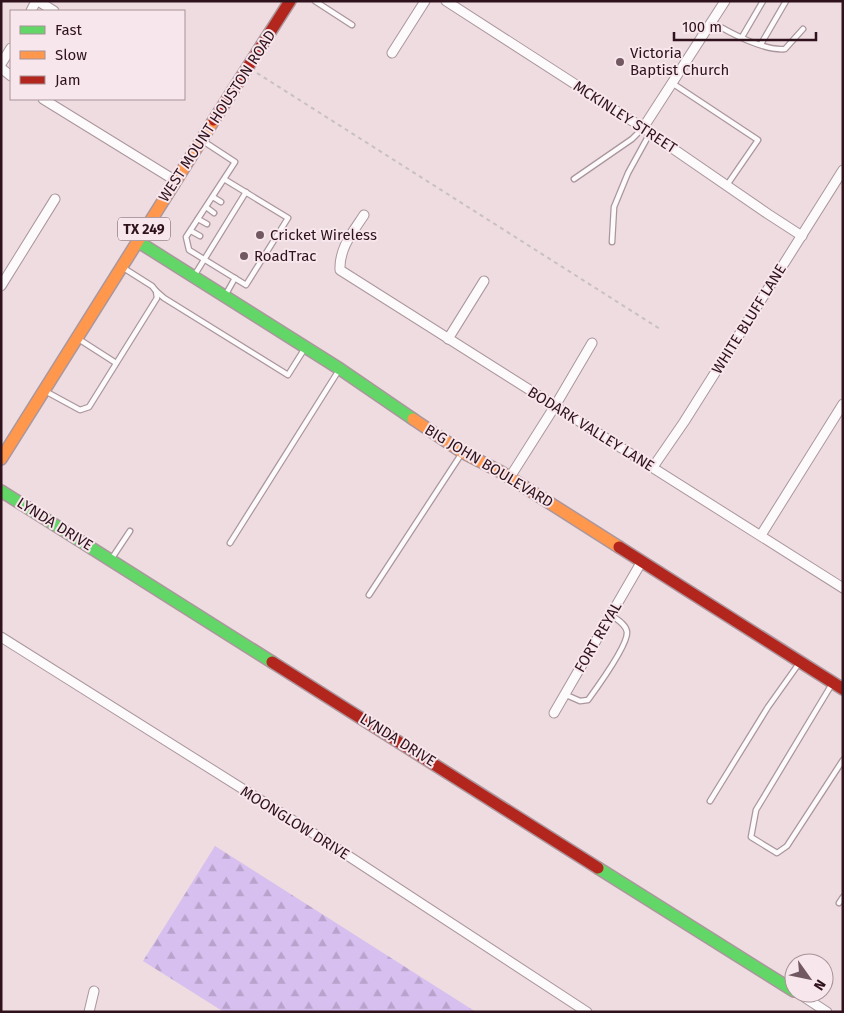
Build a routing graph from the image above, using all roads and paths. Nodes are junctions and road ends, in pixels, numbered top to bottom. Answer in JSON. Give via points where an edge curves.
{"nodes":[{"id":1,"x":37,"y":1,"type":"edge"},
{"id":2,"x":290,"y":1,"type":"edge"},
{"id":3,"x":315,"y":1,"type":"edge"},
{"id":4,"x":425,"y":1,"type":"edge"},
{"id":5,"x":446,"y":1,"type":"edge"},
{"id":6,"x":725,"y":1,"type":"edge"},
{"id":7,"x":763,"y":1,"type":"edge"},
{"id":8,"x":786,"y":1,"type":"edge"},
{"id":9,"x":52,"y":10,"type":"edge"},
{"id":10,"x":712,"y":22,"type":"junction"},
{"id":11,"x":352,"y":24,"type":"dead end"},
{"id":12,"x":803,"y":28,"type":"dead end"},
{"id":13,"x":742,"y":37,"type":"junction"},
{"id":14,"x":761,"y":44,"type":"junction"},
{"id":15,"x":10,"y":50,"type":"edge"},
{"id":16,"x":392,"y":53,"type":"dead end"},
{"id":17,"x":1,"y":64,"type":"edge"},
{"id":18,"x":248,"y":68,"type":"junction"},
{"id":19,"x":672,"y":83,"type":"junction"},
{"id":20,"x":45,"y":100,"type":"edge"},
{"id":21,"x":646,"y":131,"type":"junction"},
{"id":22,"x":202,"y":140,"type":"junction"},
{"id":23,"x":843,"y":170,"type":"edge"},
{"id":24,"x":224,"y":179,"type":"junction"},
{"id":25,"x":574,"y":179,"type":"dead end"},
{"id":26,"x":176,"y":181,"type":"junction"},
{"id":27,"x":727,"y":185,"type":"junction"},
{"id":28,"x":246,"y":192,"type":"junction"},
{"id":29,"x":213,"y":197,"type":"junction"},
{"id":30,"x":55,"y":199,"type":"dead end"},
{"id":31,"x":221,"y":202,"type":"dead end"},
{"id":32,"x":206,"y":208,"type":"junction"},
{"id":33,"x":214,"y":213,"type":"dead end"},
{"id":34,"x":364,"y":215,"type":"dead end"},
{"id":35,"x":198,"y":219,"type":"junction"},
{"id":36,"x":207,"y":224,"type":"dead end"},
{"id":37,"x":191,"y":231,"type":"junction"},
{"id":38,"x":200,"y":236,"type":"dead end"},
{"id":39,"x":802,"y":236,"type":"junction"},
{"id":40,"x":137,"y":241,"type":"junction"},
{"id":41,"x":612,"y":242,"type":"dead end"},
{"id":42,"x":204,"y":259,"type":"junction"},
{"id":43,"x":121,"y":266,"type":"junction"},
{"id":44,"x":193,"y":276,"type":"junction"},
{"id":45,"x":235,"y":278,"type":"junction"},
{"id":46,"x":484,"y":281,"type":"dead end"},
{"id":47,"x":1,"y":286,"type":"edge"},
{"id":48,"x":156,"y":291,"type":"junction"},
{"id":49,"x":224,"y":296,"type":"junction"},
{"id":50,"x":660,"y":329,"type":"dead end"},
{"id":51,"x":76,"y":338,"type":"junction"},
{"id":52,"x":448,"y":339,"type":"junction"},
{"id":53,"x":592,"y":343,"type":"dead end"},
{"id":54,"x":306,"y":348,"type":"junction"},
{"id":55,"x":116,"y":363,"type":"junction"},
{"id":56,"x":340,"y":369,"type":"junction"},
{"id":57,"x":44,"y":390,"type":"junction"},
{"id":58,"x":843,"y":404,"type":"edge"},
{"id":59,"x":555,"y":406,"type":"junction"},
{"id":60,"x":462,"y":452,"type":"junction"},
{"id":61,"x":2,"y":457,"type":"edge"},
{"id":62,"x":653,"y":467,"type":"junction"},
{"id":63,"x":510,"y":477,"type":"junction"},
{"id":64,"x":1,"y":491,"type":"edge"},
{"id":65,"x":130,"y":531,"type":"dead end"},
{"id":66,"x":761,"y":535,"type":"junction"},
{"id":67,"x":230,"y":543,"type":"dead end"},
{"id":68,"x":111,"y":559,"type":"junction"},
{"id":69,"x":642,"y":561,"type":"junction"},
{"id":70,"x":843,"y":588,"type":"edge"},
{"id":71,"x":369,"y":595,"type":"dead end"},
{"id":72,"x":611,"y":615,"type":"junction"},
{"id":73,"x":1,"y":636,"type":"edge"},
{"id":74,"x":801,"y":661,"type":"junction"},
{"id":75,"x":838,"y":686,"type":"edge"},
{"id":76,"x":564,"y":694,"type":"junction"},
{"id":77,"x":554,"y":713,"type":"dead end"},
{"id":78,"x":843,"y":760,"type":"edge"},
{"id":79,"x":710,"y":801,"type":"dead end"},
{"id":80,"x":843,"y":897,"type":"edge"},
{"id":81,"x":839,"y":903,"type":"dead end"},
{"id":82,"x":784,"y":984,"type":"edge"},
{"id":83,"x":94,"y":991,"type":"dead end"},
{"id":84,"x":813,"y":1003,"type":"edge"},
{"id":85,"x":89,"y":1012,"type":"edge"},
{"id":86,"x":587,"y":1012,"type":"edge"},
{"id":87,"x":827,"y":1012,"type":"edge"}],
"edges":[{"from":1,"to":9,"type":"street"},
{"from":2,"to":18,"type":"street","name":"WEST MOUNT HOUSTON ROAD","number":"TX 249"},
{"from":3,"to":11,"type":"lane"},
{"from":4,"to":16,"type":"street"},
{"from":5,"to":21,"type":"street","name":"MCKINLEY STREET"},
{"from":6,"to":10,"type":"street"},
{"from":7,"to":13,"type":"lane"},
{"from":8,"to":14,"type":"lane"},
{"from":10,"to":13,"type":"lane"},
{"from":10,"to":19,"type":"street"},
{"from":12,"to":14,"type":"lane","via":[[786,49],[775,50]]},
{"from":13,"to":14,"type":"lane"},
{"from":15,"to":17,"type":"street"},
{"from":18,"to":22,"type":"street","name":"WEST MOUNT HOUSTON ROAD","number":"TX 249"},
{"from":18,"to":50,"type":"path"},
{"from":19,"to":21,"type":"street"},
{"from":19,"to":27,"type":"lane","via":[[758,140]]},
{"from":20,"to":26,"type":"street"},
{"from":21,"to":25,"type":"lane"},
{"from":21,"to":27,"type":"street","name":"MCKINLEY STREET"},
{"from":21,"to":41,"type":"lane","via":[[614,207]]},
{"from":22,"to":24,"type":"lane","via":[[235,162]]},
{"from":22,"to":26,"type":"street","name":"WEST MOUNT HOUSTON ROAD","number":"TX 249"},
{"from":23,"to":39,"type":"street","name":"WHITE BLUFF LANE"},
{"from":24,"to":28,"type":"lane"},
{"from":24,"to":29,"type":"lane"},
{"from":26,"to":40,"type":"street","name":"WEST MOUNT HOUSTON ROAD","number":"TX 249"},
{"from":27,"to":39,"type":"street","name":"MCKINLEY STREET"},
{"from":28,"to":42,"type":"lane"},
{"from":28,"to":45,"type":"lane","via":[[288,218],[246,285]]},
{"from":29,"to":31,"type":"lane"},
{"from":29,"to":32,"type":"lane"},
{"from":30,"to":47,"type":"street"},
{"from":32,"to":33,"type":"lane"},
{"from":32,"to":35,"type":"lane"},
{"from":34,"to":52,"type":"street","name":"BODARK VALLEY LANE","via":[[343,248],[340,270]]},
{"from":35,"to":36,"type":"lane"},
{"from":35,"to":37,"type":"lane"},
{"from":37,"to":38,"type":"lane"},
{"from":37,"to":42,"type":"lane","via":[[186,237],[188,250]]},
{"from":39,"to":62,"type":"street","name":"WHITE BLUFF LANE"},
{"from":40,"to":43,"type":"street","name":"WEST MOUNT HOUSTON ROAD","number":"TX 249"},
{"from":40,"to":44,"type":"street","name":"BIG JOHN BOULEVARD"},
{"from":42,"to":44,"type":"lane"},
{"from":42,"to":45,"type":"lane"},
{"from":43,"to":48,"type":"lane"},
{"from":43,"to":51,"type":"street","name":"WEST MOUNT HOUSTON ROAD","number":"TX 249"},
{"from":44,"to":49,"type":"street","name":"BIG JOHN BOULEVARD"},
{"from":45,"to":49,"type":"lane"},
{"from":46,"to":52,"type":"street"},
{"from":48,"to":54,"type":"lane","via":[[288,375]]},
{"from":48,"to":55,"type":"lane","via":[[157,298]]},
{"from":49,"to":54,"type":"street","name":"BIG JOHN BOULEVARD"},
{"from":51,"to":55,"type":"lane"},
{"from":51,"to":57,"type":"street","name":"WEST MOUNT HOUSTON ROAD","number":"TX 249"},
{"from":52,"to":59,"type":"street","name":"BODARK VALLEY LANE"},
{"from":53,"to":59,"type":"street"},
{"from":54,"to":56,"type":"street","name":"BIG JOHN BOULEVARD"},
{"from":55,"to":57,"type":"lane","via":[[85,409],[80,410]]},
{"from":56,"to":60,"type":"street","name":"BIG JOHN BOULEVARD"},
{"from":56,"to":67,"type":"lane"},
{"from":57,"to":61,"type":"street","name":"WEST MOUNT HOUSTON ROAD","number":"TX 249"},
{"from":58,"to":66,"type":"street"},
{"from":59,"to":62,"type":"street","name":"BODARK VALLEY LANE"},
{"from":59,"to":63,"type":"street"},
{"from":60,"to":63,"type":"street","name":"BIG JOHN BOULEVARD"},
{"from":60,"to":71,"type":"lane"},
{"from":62,"to":66,"type":"street","name":"BODARK VALLEY LANE"},
{"from":63,"to":69,"type":"street","name":"BIG JOHN BOULEVARD"},
{"from":64,"to":68,"type":"street","name":"LYNDA DRIVE"},
{"from":65,"to":68,"type":"lane"},
{"from":66,"to":70,"type":"street","name":"BODARK VALLEY LANE"},
{"from":68,"to":82,"type":"street","name":"LYNDA DRIVE"},
{"from":69,"to":72,"type":"street","name":"FORT REYAL"},
{"from":69,"to":74,"type":"street","name":"BIG JOHN BOULEVARD"},
{"from":72,"to":76,"type":"street","name":"FORT REYAL"},
{"from":72,"to":76,"type":"lane","via":[[627,631],[615,659],[588,700],[580,701]]},
{"from":73,"to":86,"type":"street","name":"MOONGLOW DRIVE","via":[[324,840]]},
{"from":74,"to":75,"type":"street","name":"BIG JOHN BOULEVARD"},
{"from":74,"to":79,"type":"lane","via":[[768,707]]},
{"from":75,"to":78,"type":"lane","via":[[756,810],[751,837],[777,853],[787,846]]},
{"from":76,"to":77,"type":"street","name":"FORT REYAL"},
{"from":80,"to":81,"type":"lane"},
{"from":83,"to":85,"type":"street"},
{"from":84,"to":87,"type":"street"}]}
